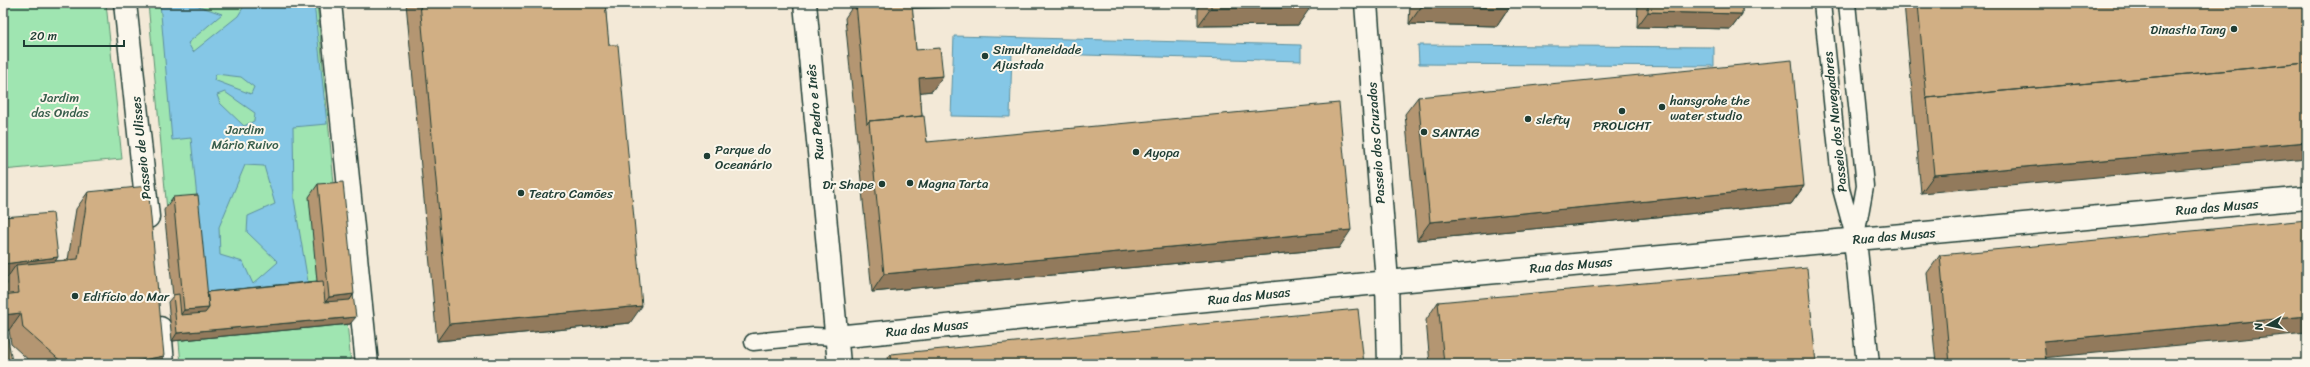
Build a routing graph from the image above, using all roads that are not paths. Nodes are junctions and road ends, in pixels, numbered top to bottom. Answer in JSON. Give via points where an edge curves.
{"nodes":[{"id":1,"x":125,"y":3,"type":"edge"},
{"id":2,"x":330,"y":3,"type":"edge"},
{"id":3,"x":805,"y":3,"type":"edge"},
{"id":4,"x":1366,"y":3,"type":"edge"},
{"id":5,"x":1822,"y":3,"type":"edge"},
{"id":6,"x":1847,"y":3,"type":"edge"},
{"id":7,"x":2307,"y":198,"type":"edge"},
{"id":8,"x":150,"y":234,"type":"edge"},
{"id":9,"x":1855,"y":240,"type":"junction"},
{"id":10,"x":1387,"y":282,"type":"junction"},
{"id":11,"x":157,"y":305,"type":"edge"},
{"id":12,"x":836,"y":337,"type":"junction"},
{"id":13,"x":753,"y":342,"type":"dead end"},
{"id":14,"x":163,"y":364,"type":"edge"},
{"id":15,"x":367,"y":364,"type":"edge"},
{"id":16,"x":839,"y":364,"type":"edge"},
{"id":17,"x":1389,"y":364,"type":"edge"},
{"id":18,"x":1868,"y":364,"type":"edge"}],
"edges":[{"from":1,"to":8,"type":"street","name":"Passeio de Ulisses"},
{"from":2,"to":15,"type":"street"},
{"from":3,"to":12,"type":"street","name":"Rua Pedro e Inês"},
{"from":4,"to":10,"type":"street","name":"Passeio dos Cruzados"},
{"from":5,"to":9,"type":"lane","name":"Passeio dos Navegadores","via":[[1841,189]]},
{"from":6,"to":9,"type":"lane","name":"Passeio dos Navegadores","via":[[1865,186]]},
{"from":7,"to":9,"type":"street","name":"Rua das Musas"},
{"from":9,"to":10,"type":"street","name":"Rua das Musas"},
{"from":9,"to":18,"type":"street"},
{"from":10,"to":12,"type":"street","name":"Rua das Musas"},
{"from":10,"to":17,"type":"street","name":"Passeio dos Cruzados"},
{"from":11,"to":14,"type":"street"},
{"from":12,"to":13,"type":"lane","via":[[814,336]]},
{"from":12,"to":16,"type":"street","name":"Rua Pedro e Inês"}]}
